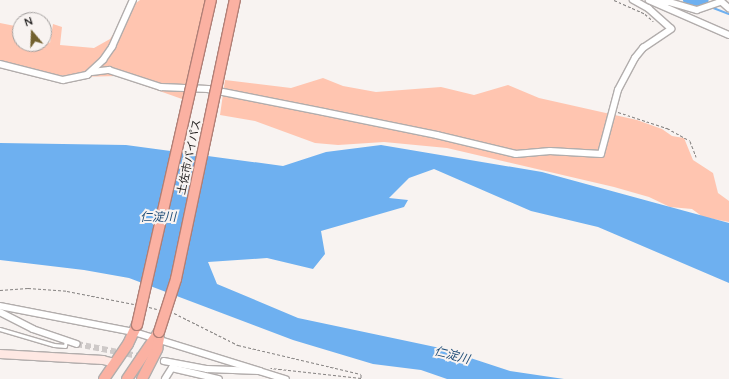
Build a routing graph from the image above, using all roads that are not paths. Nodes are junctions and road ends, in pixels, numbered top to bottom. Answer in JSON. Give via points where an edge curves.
{"nodes":[{"id":1,"x":133,"y":0,"type":"edge"},
{"id":2,"x":211,"y":0,"type":"edge"},
{"id":3,"x":235,"y":0,"type":"edge"},
{"id":4,"x":633,"y":0,"type":"edge"},
{"id":5,"x":649,"y":0,"type":"edge"},
{"id":6,"x":720,"y":1,"type":"edge"},
{"id":7,"x":657,"y":3,"type":"junction"},
{"id":8,"x":729,"y":8,"type":"edge"},
{"id":9,"x":729,"y":34,"type":"edge"},
{"id":10,"x":0,"y":64,"type":"edge"},
{"id":11,"x":92,"y":72,"type":"junction"},
{"id":12,"x":0,"y":306,"type":"edge"},
{"id":13,"x":0,"y":312,"type":"edge"},
{"id":14,"x":136,"y":328,"type":"junction"},
{"id":15,"x":0,"y":329,"type":"edge"},
{"id":16,"x":158,"y":336,"type":"junction"},
{"id":17,"x":66,"y":340,"type":"junction"},
{"id":18,"x":77,"y":344,"type":"tunnel mouth"},
{"id":19,"x":0,"y":354,"type":"edge"},
{"id":20,"x":164,"y":361,"type":"tunnel mouth"},
{"id":21,"x":114,"y":363,"type":"junction"},
{"id":22,"x":173,"y":366,"type":"junction"},
{"id":23,"x":260,"y":371,"type":"junction"},
{"id":24,"x":202,"y":377,"type":"edge"},
{"id":25,"x":104,"y":379,"type":"edge"},
{"id":26,"x":127,"y":379,"type":"edge"},
{"id":27,"x":142,"y":379,"type":"edge"},
{"id":28,"x":165,"y":379,"type":"edge"},
{"id":29,"x":219,"y":379,"type":"edge"},
{"id":30,"x":286,"y":379,"type":"edge"}],
"edges":[{"from":1,"to":11,"type":"street","via":[[112,47]]},
{"from":2,"to":14,"type":"highway","name":"土佐市バイパス","bridge":true},
{"from":3,"to":16,"type":"highway","name":"土佐市バイパス","bridge":true,"via":[[176,279]]},
{"from":4,"to":11,"type":"street","via":[[649,9],[671,29],[643,48],[635,58],[618,90],[602,154],[550,150],[516,154],[437,135],[208,89],[161,87],[110,70]]},
{"from":5,"to":7,"type":"street"},
{"from":6,"to":7,"type":"street","via":[[697,10],[669,2]]},
{"from":6,"to":8,"type":"street"},
{"from":7,"to":9,"type":"street"},
{"from":10,"to":11,"type":"street","via":[[63,80]]},
{"from":12,"to":14,"type":"street"},
{"from":13,"to":17,"type":"street","via":[[33,329]]},
{"from":14,"to":16,"type":"street"},
{"from":14,"to":21,"type":"highway","name":"土佐市バイパス"},
{"from":15,"to":17,"type":"lane","via":[[54,345],[65,346]]},
{"from":16,"to":23,"type":"street"},
{"from":16,"to":26,"type":"highway","name":"土佐市バイパス"},
{"from":16,"to":27,"type":"highway","via":[[158,348]]},
{"from":17,"to":18,"type":"street"},
{"from":19,"to":21,"type":"street","via":[[103,360]]},
{"from":20,"to":22,"type":"street"},
{"from":21,"to":25,"type":"highway","name":"土佐市バイパス"},
{"from":22,"to":23,"type":"street"},
{"from":22,"to":24,"type":"street"},
{"from":22,"to":28,"type":"street"},
{"from":23,"to":30,"type":"street"},
{"from":24,"to":29,"type":"street"}]}
